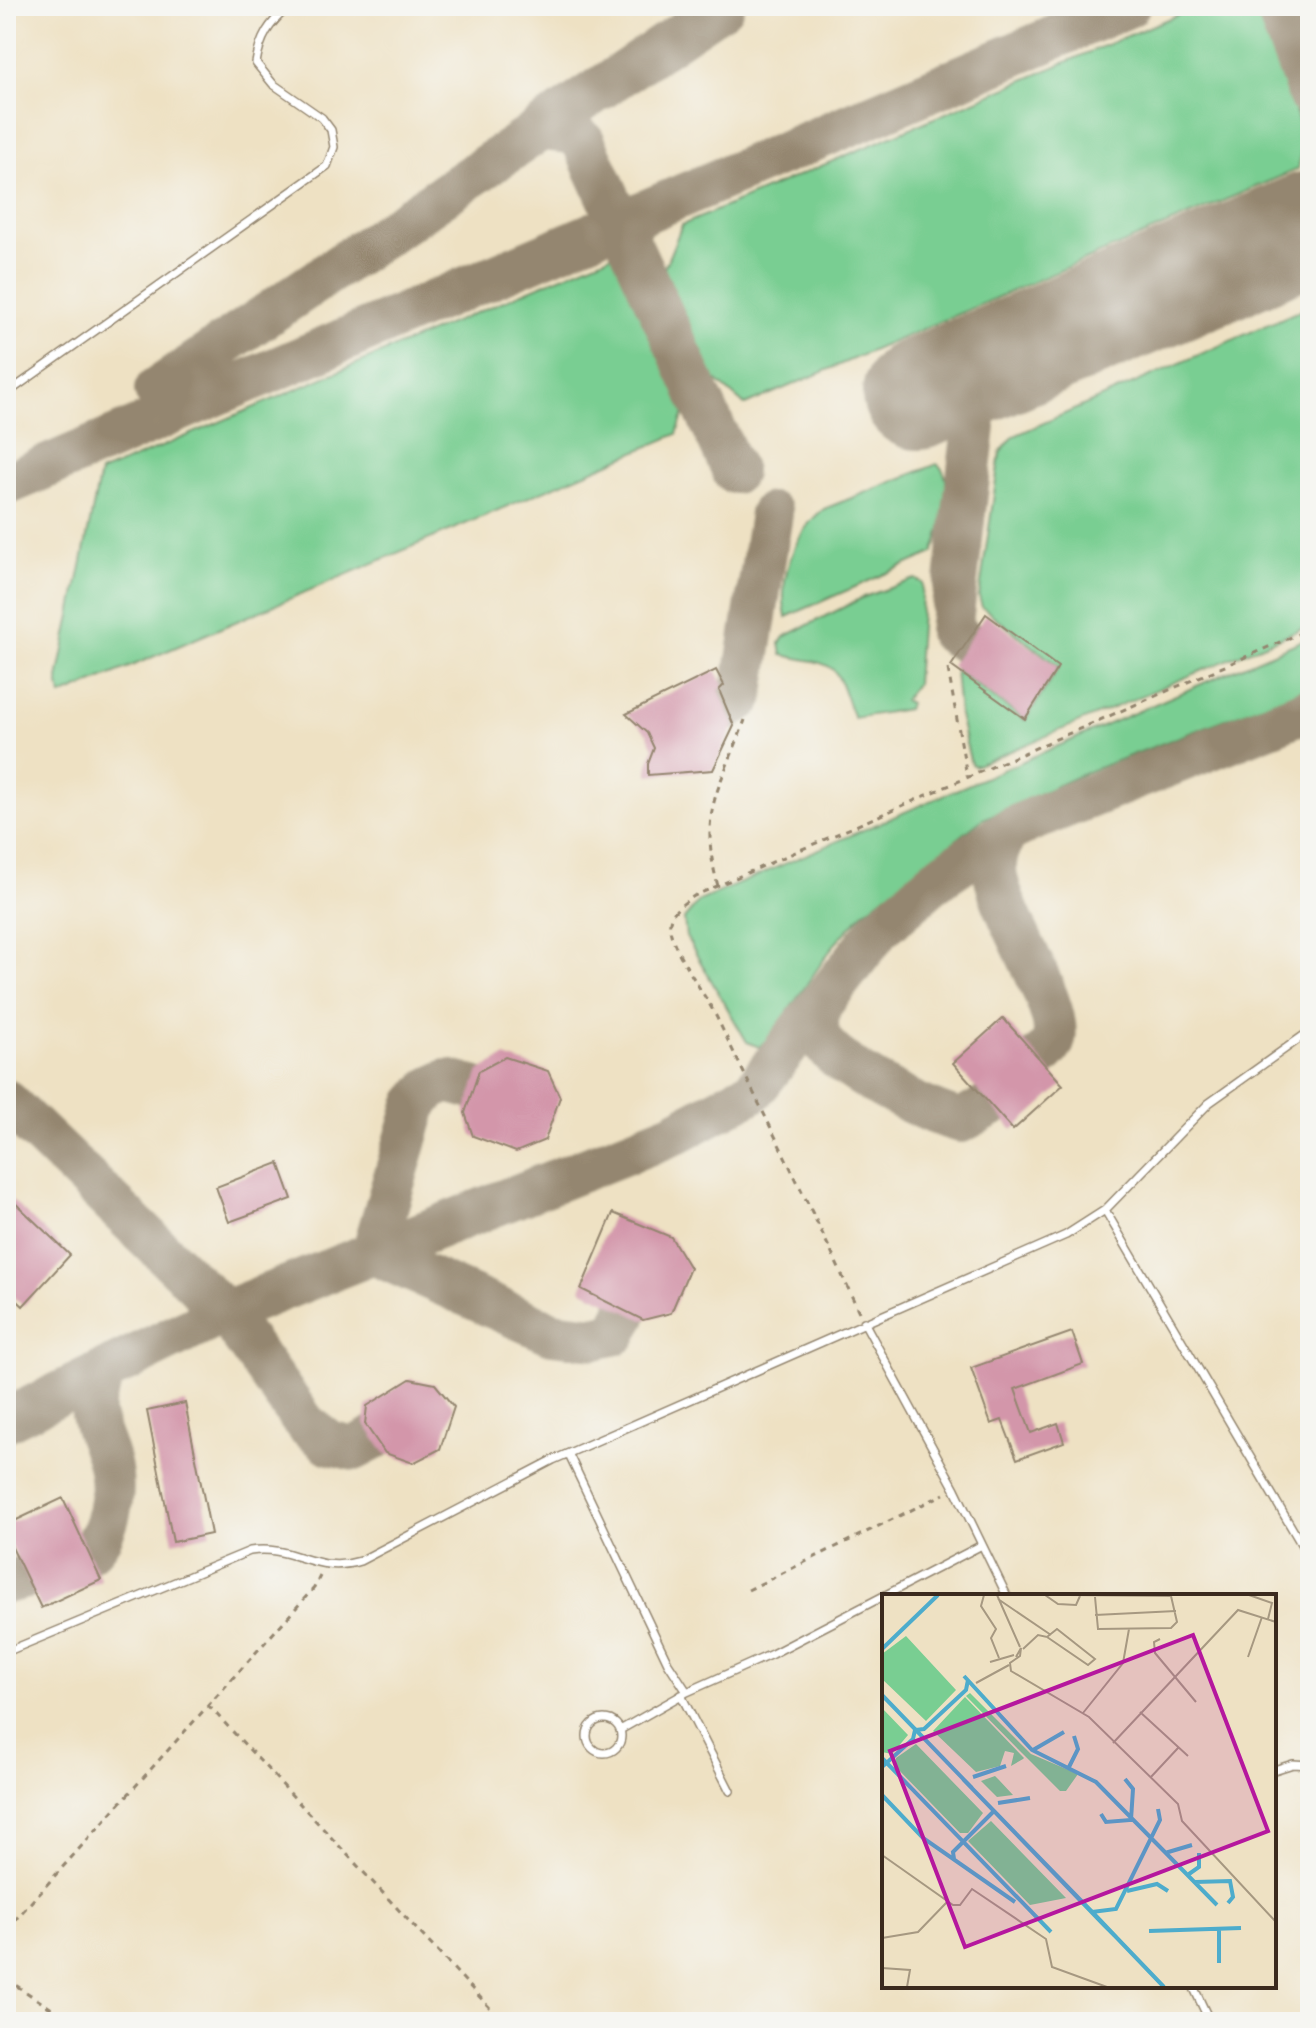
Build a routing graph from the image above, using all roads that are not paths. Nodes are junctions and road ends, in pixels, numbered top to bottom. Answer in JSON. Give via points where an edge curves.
{"nodes":[{"id":1,"x":289,"y":6,"type":"edge"},
{"id":2,"x":6,"y":394,"type":"edge"},
{"id":3,"x":1310,"y":1031,"type":"edge"},
{"id":4,"x":1105,"y":1210,"type":"junction"},
{"id":5,"x":864,"y":1322,"type":"junction"},
{"id":6,"x":569,"y":1455,"type":"junction"},
{"id":7,"x":982,"y":1545,"type":"junction"},
{"id":8,"x":1310,"y":1559,"type":"edge"},
{"id":9,"x":888,"y":1594,"type":"edge"},
{"id":10,"x":1006,"y":1594,"type":"edge"},
{"id":11,"x":882,"y":1597,"type":"edge"},
{"id":12,"x":6,"y":1652,"type":"edge"},
{"id":13,"x":684,"y":1693,"type":"junction"},
{"id":14,"x":620,"y":1730,"type":"junction"},
{"id":15,"x":1310,"y":1765,"type":"edge"},
{"id":16,"x":1276,"y":1769,"type":"edge"},
{"id":17,"x":730,"y":1791,"type":"dead end"},
{"id":18,"x":1194,"y":1988,"type":"edge"},
{"id":19,"x":1210,"y":2022,"type":"edge"}],
"edges":[{"from":1,"to":2,"type":"lane","via":[[259,40],[256,63],[273,84],[331,130],[334,147],[327,166]]},
{"from":3,"to":4,"type":"lane","via":[[1209,1103]]},
{"from":4,"to":5,"type":"lane","via":[[1066,1235]]},
{"from":4,"to":8,"type":"lane"},
{"from":5,"to":6,"type":"lane"},
{"from":5,"to":7,"type":"lane"},
{"from":6,"to":12,"type":"lane","via":[[360,1561],[338,1568],[273,1548],[250,1551]]},
{"from":6,"to":13,"type":"lane"},
{"from":7,"to":9,"type":"lane"},
{"from":7,"to":10,"type":"lane"},
{"from":11,"to":13,"type":"lane"},
{"from":13,"to":14,"type":"lane"},
{"from":13,"to":17,"type":"lane"},
{"from":14,"to":14,"type":"lane","via":[[620,1742],[611,1751],[599,1752],[589,1743],[589,1729],[599,1720],[611,1721]]},
{"from":15,"to":16,"type":"lane"},
{"from":18,"to":19,"type":"lane"}]}
